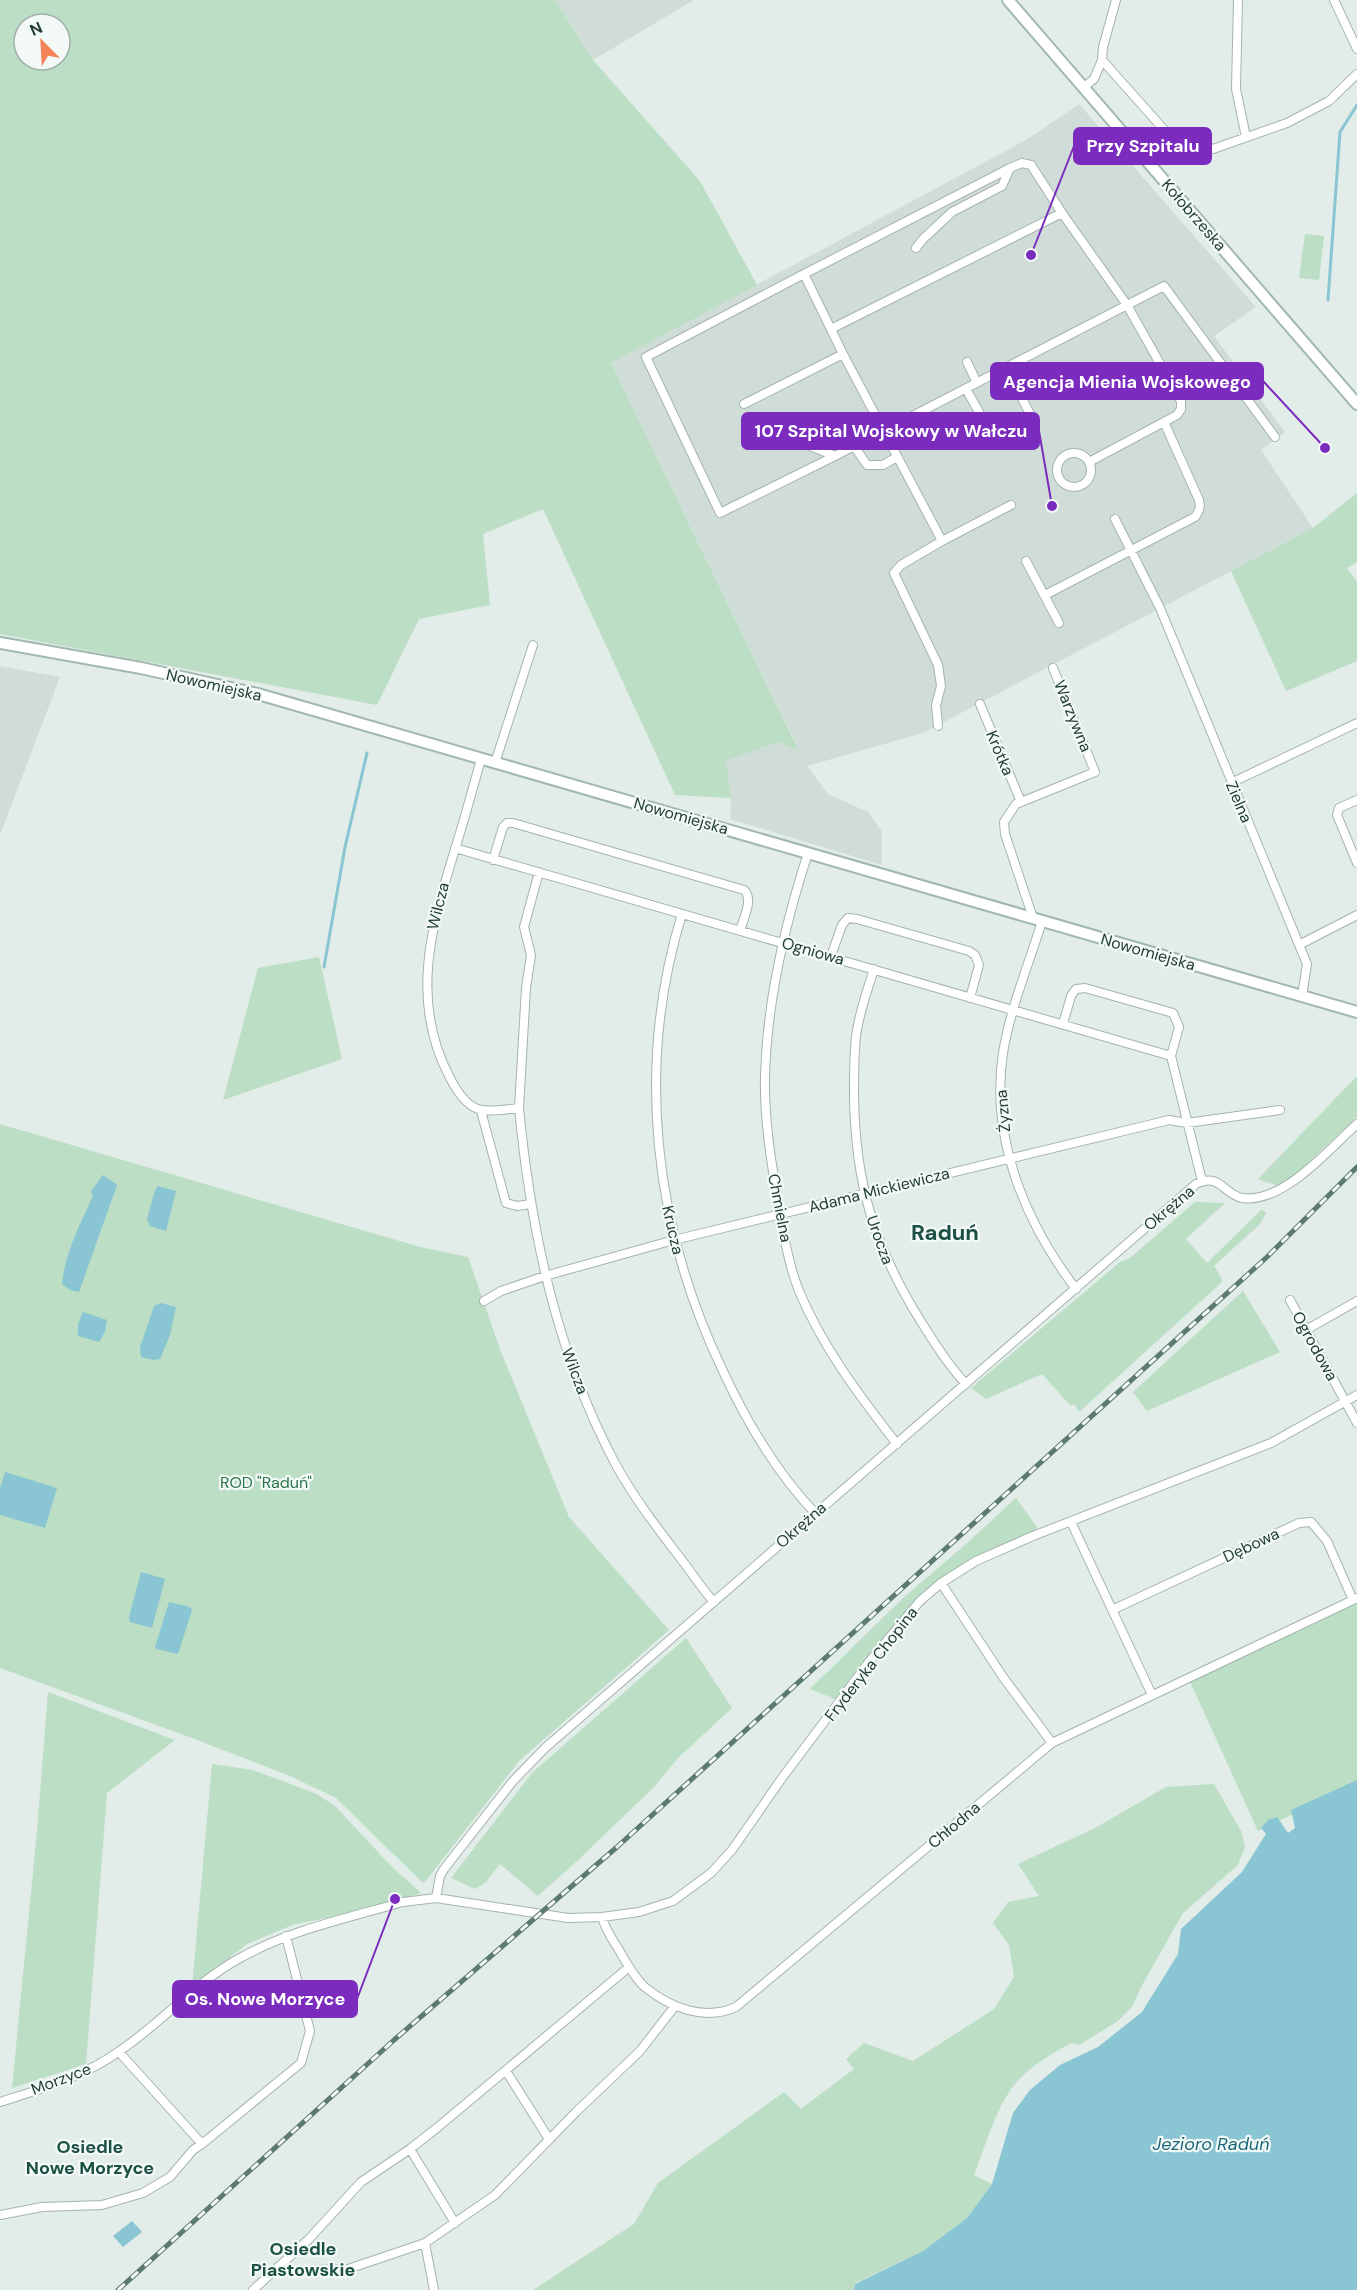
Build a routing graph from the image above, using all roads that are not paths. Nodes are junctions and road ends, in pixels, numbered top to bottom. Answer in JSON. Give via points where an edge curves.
{"nodes":[{"id":1,"x":1008,"y":0,"type":"edge"},
{"id":2,"x":1116,"y":0,"type":"edge"},
{"id":3,"x":1238,"y":0,"type":"edge"},
{"id":4,"x":1335,"y":0,"type":"edge"},
{"id":5,"x":1357,"y":49,"type":"edge"},
{"id":6,"x":1102,"y":60,"type":"junction"},
{"id":7,"x":1357,"y":74,"type":"edge"},
{"id":8,"x":1084,"y":87,"type":"junction"},
{"id":9,"x":1167,"y":134,"type":"junction"},
{"id":10,"x":1246,"y":137,"type":"junction"},
{"id":11,"x":1143,"y":157,"type":"junction"},
{"id":12,"x":1010,"y":168,"type":"junction"},
{"id":13,"x":1062,"y":213,"type":"junction"},
{"id":14,"x":916,"y":248,"type":"dead end"},
{"id":15,"x":804,"y":274,"type":"junction"},
{"id":16,"x":1127,"y":305,"type":"junction"},
{"id":17,"x":831,"y":329,"type":"junction"},
{"id":18,"x":843,"y":354,"type":"junction"},
{"id":19,"x":967,"y":362,"type":"dead end"},
{"id":20,"x":1006,"y":367,"type":"junction"},
{"id":21,"x":977,"y":383,"type":"junction"},
{"id":22,"x":966,"y":389,"type":"junction"},
{"id":23,"x":1357,"y":404,"type":"edge"},
{"id":24,"x":744,"y":405,"type":"dead end"},
{"id":25,"x":1164,"y":422,"type":"junction"},
{"id":26,"x":883,"y":431,"type":"junction"},
{"id":27,"x":1275,"y":437,"type":"dead end"},
{"id":28,"x":793,"y":439,"type":"dead end"},
{"id":29,"x":854,"y":446,"type":"junction"},
{"id":30,"x":835,"y":456,"type":"junction"},
{"id":31,"x":897,"y":457,"type":"junction"},
{"id":32,"x":1089,"y":462,"type":"junction"},
{"id":33,"x":1011,"y":505,"type":"dead end"},
{"id":34,"x":1115,"y":519,"type":"dead end"},
{"id":35,"x":942,"y":540,"type":"junction"},
{"id":36,"x":1131,"y":551,"type":"junction"},
{"id":37,"x":1026,"y":561,"type":"dead end"},
{"id":38,"x":1045,"y":595,"type":"junction"},
{"id":39,"x":1059,"y":623,"type":"dead end"},
{"id":40,"x":0,"y":643,"type":"edge"},
{"id":41,"x":533,"y":645,"type":"dead end"},
{"id":42,"x":1053,"y":668,"type":"dead end"},
{"id":43,"x":980,"y":704,"type":"dead end"},
{"id":44,"x":1357,"y":723,"type":"edge"},
{"id":45,"x":938,"y":726,"type":"dead end"},
{"id":46,"x":481,"y":759,"type":"junction"},
{"id":47,"x":495,"y":763,"type":"junction"},
{"id":48,"x":1231,"y":783,"type":"junction"},
{"id":49,"x":1357,"y":800,"type":"edge"},
{"id":50,"x":1021,"y":802,"type":"junction"},
{"id":51,"x":455,"y":848,"type":"junction"},
{"id":52,"x":808,"y":853,"type":"junction"},
{"id":53,"x":493,"y":860,"type":"junction"},
{"id":54,"x":1357,"y":862,"type":"edge"},
{"id":55,"x":538,"y":872,"type":"junction"},
{"id":56,"x":682,"y":914,"type":"junction"},
{"id":57,"x":1357,"y":915,"type":"edge"},
{"id":58,"x":1037,"y":920,"type":"junction"},
{"id":59,"x":740,"y":931,"type":"junction"},
{"id":60,"x":783,"y":943,"type":"junction"},
{"id":61,"x":1299,"y":945,"type":"junction"},
{"id":62,"x":831,"y":956,"type":"junction"},
{"id":63,"x":874,"y":969,"type":"junction"},
{"id":64,"x":1302,"y":996,"type":"junction"},
{"id":65,"x":970,"y":998,"type":"junction"},
{"id":66,"x":1015,"y":1010,"type":"junction"},
{"id":67,"x":1357,"y":1012,"type":"edge"},
{"id":68,"x":1063,"y":1024,"type":"junction"},
{"id":69,"x":1171,"y":1056,"type":"junction"},
{"id":70,"x":519,"y":1108,"type":"junction"},
{"id":71,"x":481,"y":1110,"type":"junction"},
{"id":72,"x":1280,"y":1110,"type":"dead end"},
{"id":73,"x":1187,"y":1123,"type":"junction"},
{"id":74,"x":1357,"y":1124,"type":"edge"},
{"id":75,"x":1009,"y":1158,"type":"junction"},
{"id":76,"x":1202,"y":1181,"type":"junction"},
{"id":77,"x":863,"y":1194,"type":"junction"},
{"id":78,"x":531,"y":1204,"type":"junction"},
{"id":79,"x":780,"y":1215,"type":"junction"},
{"id":80,"x":674,"y":1240,"type":"junction"},
{"id":81,"x":545,"y":1276,"type":"junction"},
{"id":82,"x":1076,"y":1289,"type":"junction"},
{"id":83,"x":484,"y":1300,"type":"dead end"},
{"id":84,"x":1290,"y":1300,"type":"dead end"},
{"id":85,"x":1357,"y":1301,"type":"edge"},
{"id":86,"x":1306,"y":1329,"type":"junction"},
{"id":87,"x":966,"y":1383,"type":"junction"},
{"id":88,"x":1357,"y":1395,"type":"edge"},
{"id":89,"x":1345,"y":1402,"type":"junction"},
{"id":90,"x":1357,"y":1423,"type":"edge"},
{"id":91,"x":897,"y":1444,"type":"junction"},
{"id":92,"x":815,"y":1513,"type":"junction"},
{"id":93,"x":1071,"y":1522,"type":"junction"},
{"id":94,"x":941,"y":1583,"type":"junction"},
{"id":95,"x":1355,"y":1599,"type":"edge"},
{"id":96,"x":714,"y":1602,"type":"junction"},
{"id":97,"x":1112,"y":1610,"type":"junction"},
{"id":98,"x":1152,"y":1695,"type":"junction"},
{"id":99,"x":1052,"y":1743,"type":"junction"},
{"id":100,"x":436,"y":1898,"type":"junction"},
{"id":101,"x":602,"y":1917,"type":"junction"},
{"id":102,"x":286,"y":1936,"type":"junction"},
{"id":103,"x":629,"y":1967,"type":"junction"},
{"id":104,"x":675,"y":2006,"type":"junction"},
{"id":105,"x":120,"y":2052,"type":"junction"},
{"id":106,"x":506,"y":2071,"type":"junction"},
{"id":107,"x":0,"y":2102,"type":"edge"},
{"id":108,"x":549,"y":2139,"type":"junction"},
{"id":109,"x":202,"y":2144,"type":"junction"},
{"id":110,"x":410,"y":2150,"type":"junction"},
{"id":111,"x":0,"y":2215,"type":"edge"},
{"id":112,"x":455,"y":2223,"type":"junction"},
{"id":113,"x":425,"y":2243,"type":"junction"},
{"id":114,"x":275,"y":2271,"type":"junction"},
{"id":115,"x":254,"y":2290,"type":"edge"},
{"id":116,"x":434,"y":2290,"type":"edge"}],
"edges":[{"from":1,"to":8,"type":"street","name":"Kołobrzeska"},
{"from":2,"to":6,"type":"street"},
{"from":3,"to":10,"type":"street","via":[[1236,89]]},
{"from":4,"to":5,"type":"street"},
{"from":6,"to":8,"type":"street","via":[[1094,79]]},
{"from":6,"to":9,"type":"street"},
{"from":7,"to":10,"type":"street","via":[[1329,101],[1287,123]]},
{"from":8,"to":11,"type":"street","name":"Kołobrzeska"},
{"from":9,"to":10,"type":"street","via":[[1213,149]]},
{"from":9,"to":11,"type":"street","via":[[1155,141]]},
{"from":11,"to":23,"type":"street","name":"Kołobrzeska"},
{"from":12,"to":13,"type":"street","via":[[1022,163],[1031,165]]},
{"from":12,"to":14,"type":"street","via":[[1002,186],[952,212]]},
{"from":12,"to":15,"type":"street"},
{"from":13,"to":16,"type":"street"},
{"from":13,"to":17,"type":"street"},
{"from":15,"to":17,"type":"street"},
{"from":15,"to":30,"type":"street","via":[[646,357],[720,513]]},
{"from":16,"to":20,"type":"street"},
{"from":16,"to":25,"type":"street","via":[[1181,401],[1177,415]]},
{"from":16,"to":27,"type":"street","via":[[1164,286]]},
{"from":17,"to":18,"type":"street"},
{"from":18,"to":24,"type":"street"},
{"from":18,"to":26,"type":"street"},
{"from":19,"to":21,"type":"street"},
{"from":20,"to":21,"type":"street"},
{"from":20,"to":22,"type":"street","via":[[1031,416],[992,435]]},
{"from":21,"to":22,"type":"street"},
{"from":22,"to":26,"type":"street"},
{"from":25,"to":32,"type":"street"},
{"from":25,"to":36,"type":"street","via":[[1201,506],[1195,517]]},
{"from":26,"to":29,"type":"street"},
{"from":26,"to":31,"type":"street"},
{"from":28,"to":30,"type":"street"},
{"from":29,"to":30,"type":"street"},
{"from":29,"to":31,"type":"street","via":[[867,465],[883,465]]},
{"from":31,"to":35,"type":"street"},
{"from":32,"to":32,"type":"street","via":[[1079,454],[1068,455],[1059,462],[1060,478],[1074,487],[1085,483],[1090,474]]},
{"from":33,"to":35,"type":"street"},
{"from":34,"to":36,"type":"street","name":"Zielna"},
{"from":35,"to":45,"type":"street","via":[[894,573],[938,664]]},
{"from":36,"to":38,"type":"street"},
{"from":36,"to":48,"type":"street","name":"Zielna","via":[[1160,608]]},
{"from":37,"to":38,"type":"street"},
{"from":38,"to":39,"type":"street"},
{"from":40,"to":46,"type":"street","name":"Nowomiejska","via":[[258,694]]},
{"from":41,"to":47,"type":"street"},
{"from":42,"to":50,"type":"street","name":"Warzywna","via":[[1095,772]]},
{"from":43,"to":50,"type":"street","name":"Krótka"},
{"from":44,"to":48,"type":"street"},
{"from":46,"to":47,"type":"street","name":"Nowomiejska"},
{"from":46,"to":51,"type":"street","name":"Wilcza"},
{"from":47,"to":52,"type":"street","name":"Nowomiejska"},
{"from":48,"to":61,"type":"street","name":"Zielna"},
{"from":49,"to":54,"type":"street","via":[[1339,807],[1337,815]]},
{"from":50,"to":58,"type":"street","via":[[1004,822],[1005,834]]},
{"from":51,"to":53,"type":"street","name":"Ogniowa"},
{"from":51,"to":71,"type":"street","name":"Wilcza","via":[[430,943],[429,1011],[441,1061],[452,1083],[468,1103]]},
{"from":52,"to":58,"type":"street","name":"Nowomiejska"},
{"from":52,"to":60,"type":"street","name":"Chmielna"},
{"from":53,"to":55,"type":"street","name":"Ogniowa"},
{"from":53,"to":59,"type":"street","via":[[503,827],[507,823],[525,826],[744,890],[749,900]]},
{"from":55,"to":56,"type":"street","name":"Ogniowa"},
{"from":55,"to":70,"type":"street","name":"Wilcza","via":[[524,927],[531,955]]},
{"from":56,"to":59,"type":"street","name":"Ogniowa"},
{"from":56,"to":80,"type":"street","name":"Krucza","via":[[656,1059],[657,1143]]},
{"from":57,"to":61,"type":"street"},
{"from":58,"to":64,"type":"street","name":"Nowomiejska"},
{"from":58,"to":66,"type":"street","name":"Żyzna"},
{"from":59,"to":60,"type":"street","name":"Ogniowa"},
{"from":60,"to":62,"type":"street","name":"Ogniowa"},
{"from":60,"to":79,"type":"street","name":"Chmielna","via":[[767,1033],[765,1078],[771,1165]]},
{"from":61,"to":64,"type":"street","name":"Zielna","via":[[1307,964]]},
{"from":62,"to":63,"type":"street","name":"Ogniowa"},
{"from":62,"to":65,"type":"street","via":[[848,918],[969,951],[979,965]]},
{"from":63,"to":65,"type":"street","name":"Ogniowa"},
{"from":63,"to":77,"type":"street","name":"Urocza","via":[[856,1036],[854,1130]]},
{"from":64,"to":67,"type":"street","name":"Nowomiejska"},
{"from":65,"to":66,"type":"street","name":"Ogniowa"},
{"from":66,"to":68,"type":"street","name":"Ogniowa"},
{"from":66,"to":75,"type":"street","name":"Żyzna","via":[[1000,1079]]},
{"from":68,"to":69,"type":"street","name":"Ogniowa"},
{"from":68,"to":69,"type":"street","via":[[1071,996],[1076,989],[1085,987],[1173,1013],[1179,1027]]},
{"from":69,"to":73,"type":"street","name":"Okrężna"},
{"from":70,"to":71,"type":"street"},
{"from":70,"to":78,"type":"street","name":"Wilcza"},
{"from":71,"to":78,"type":"street","via":[[506,1203]]},
{"from":72,"to":73,"type":"street","name":"Adama Mickiewicza"},
{"from":73,"to":75,"type":"street","name":"Adama Mickiewicza","via":[[1168,1120]]},
{"from":73,"to":76,"type":"street","name":"Okrężna"},
{"from":74,"to":76,"type":"street","name":"Okrężna","via":[[1297,1178],[1269,1194],[1237,1197],[1216,1182]]},
{"from":75,"to":77,"type":"street","name":"Adama Mickiewicza"},
{"from":75,"to":82,"type":"street","name":"Żyzna","via":[[1033,1220]]},
{"from":76,"to":82,"type":"street","name":"Okrężna"},
{"from":77,"to":79,"type":"street","name":"Adama Mickiewicza"},
{"from":77,"to":87,"type":"street","name":"Urocza","via":[[891,1271],[924,1326]]},
{"from":78,"to":81,"type":"street","name":"Wilcza"},
{"from":79,"to":80,"type":"street","name":"Adama Mickiewicza"},
{"from":79,"to":91,"type":"street","name":"Chmielna","via":[[798,1289],[811,1317],[863,1400]]},
{"from":80,"to":81,"type":"street","name":"Adama Mickiewicza"},
{"from":80,"to":92,"type":"street","name":"Krucza","via":[[708,1340],[741,1412]]},
{"from":81,"to":83,"type":"street","name":"Adama Mickiewicza"},
{"from":81,"to":96,"type":"street","name":"Wilcza","via":[[568,1354],[601,1435],[660,1532]]},
{"from":82,"to":87,"type":"street","name":"Okrężna"},
{"from":84,"to":86,"type":"street","name":"Ogrodowa"},
{"from":85,"to":86,"type":"street"},
{"from":86,"to":89,"type":"street","name":"Ogrodowa"},
{"from":87,"to":91,"type":"street","name":"Okrężna"},
{"from":88,"to":89,"type":"street","name":"Fryderyka Chopina"},
{"from":89,"to":90,"type":"street","name":"Ogrodowa"},
{"from":89,"to":93,"type":"street","name":"Fryderyka Chopina","via":[[1262,1447]]},
{"from":91,"to":92,"type":"street","name":"Okrężna"},
{"from":92,"to":96,"type":"street","name":"Okrężna"},
{"from":93,"to":94,"type":"street","name":"Fryderyka Chopina","via":[[976,1561]]},
{"from":93,"to":97,"type":"street"},
{"from":94,"to":99,"type":"street"},
{"from":94,"to":101,"type":"street","name":"Fryderyka Chopina","via":[[920,1601],[869,1662],[711,1874],[673,1901],[639,1912]]},
{"from":95,"to":97,"type":"street","name":"Dębowa","via":[[1327,1542],[1311,1522],[1299,1523]]},
{"from":95,"to":98,"type":"street","name":"Chłodna"},
{"from":96,"to":100,"type":"street","name":"Okrężna","via":[[545,1748],[513,1781],[444,1869]]},
{"from":97,"to":98,"type":"street"},
{"from":98,"to":99,"type":"street","name":"Chłodna"},
{"from":99,"to":104,"type":"street","name":"Chłodna","via":[[736,2007],[717,2013],[697,2013]]},
{"from":100,"to":101,"type":"street","name":"Fryderyka Chopina","via":[[568,1918]]},
{"from":100,"to":102,"type":"street","name":"Fryderyka Chopina","via":[[403,1902]]},
{"from":101,"to":103,"type":"street","name":"Chłodna"},
{"from":102,"to":105,"type":"street","name":"Morzyce","via":[[237,1959]]},
{"from":102,"to":109,"type":"street","via":[[310,2031],[301,2063]]},
{"from":103,"to":104,"type":"street","name":"Chłodna","via":[[645,1987]]},
{"from":103,"to":106,"type":"street"},
{"from":104,"to":108,"type":"street","via":[[640,2051]]},
{"from":105,"to":107,"type":"street","name":"Morzyce","via":[[81,2073]]},
{"from":105,"to":109,"type":"street"},
{"from":106,"to":108,"type":"street"},
{"from":106,"to":110,"type":"street"},
{"from":108,"to":112,"type":"street","via":[[495,2195]]},
{"from":109,"to":111,"type":"street","via":[[170,2177],[143,2193],[102,2205],[42,2207]]},
{"from":110,"to":112,"type":"street"},
{"from":110,"to":114,"type":"street","via":[[361,2182]]},
{"from":112,"to":113,"type":"street"},
{"from":113,"to":114,"type":"street","via":[[348,2269]]},
{"from":113,"to":116,"type":"street"},
{"from":114,"to":115,"type":"street"}]}
